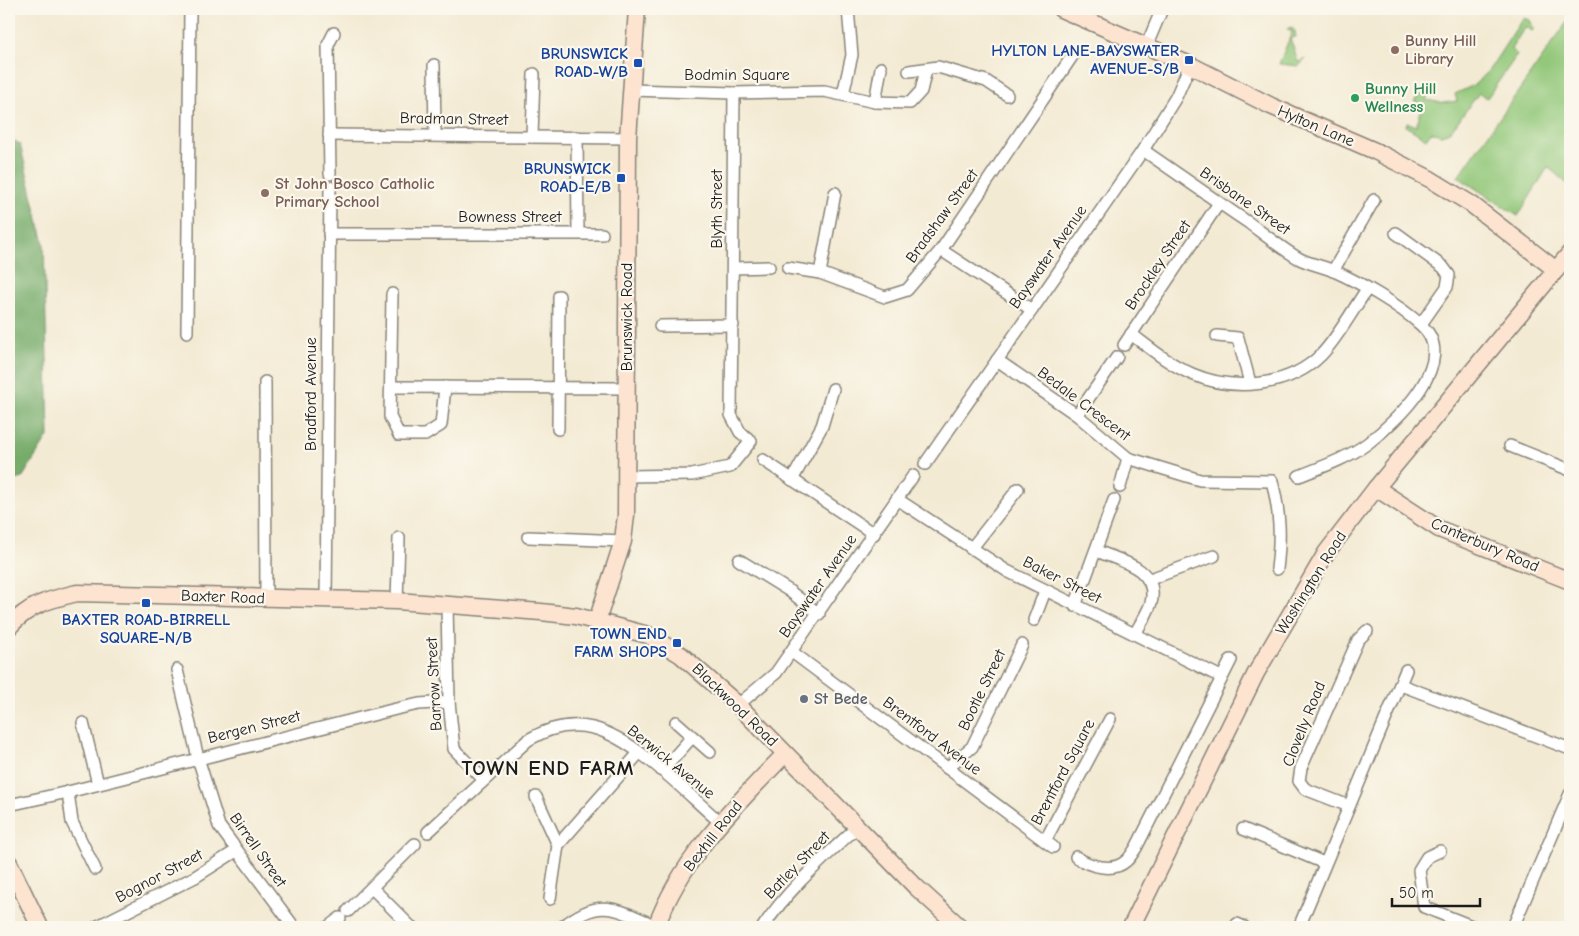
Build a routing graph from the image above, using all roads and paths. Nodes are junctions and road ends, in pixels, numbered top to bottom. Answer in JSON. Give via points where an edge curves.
{"nodes":[{"id":1,"x":190,"y":9,"type":"edge"},
{"id":2,"x":637,"y":9,"type":"edge"},
{"id":3,"x":848,"y":9,"type":"edge"},
{"id":4,"x":1060,"y":9,"type":"edge"},
{"id":5,"x":1162,"y":9,"type":"edge"},
{"id":6,"x":334,"y":33,"type":"dead end"},
{"id":7,"x":1146,"y":46,"type":"junction"},
{"id":8,"x":1073,"y":55,"type":"dead end"},
{"id":9,"x":434,"y":65,"type":"dead end"},
{"id":10,"x":1190,"y":65,"type":"junction"},
{"id":11,"x":881,"y":68,"type":"dead end"},
{"id":12,"x":926,"y":70,"type":"junction"},
{"id":13,"x":909,"y":71,"type":"dead end"},
{"id":14,"x":534,"y":74,"type":"dead end"},
{"id":15,"x":630,"y":90,"type":"junction"},
{"id":16,"x":734,"y":93,"type":"junction"},
{"id":17,"x":843,"y":94,"type":"junction"},
{"id":18,"x":1007,"y":95,"type":"dead end"},
{"id":19,"x":875,"y":102,"type":"junction"},
{"id":20,"x":329,"y":135,"type":"junction"},
{"id":21,"x":435,"y":135,"type":"junction"},
{"id":22,"x":532,"y":137,"type":"junction"},
{"id":23,"x":577,"y":137,"type":"junction"},
{"id":24,"x":628,"y":138,"type":"junction"},
{"id":25,"x":1143,"y":150,"type":"junction"},
{"id":26,"x":330,"y":174,"type":"dead end"},
{"id":27,"x":330,"y":187,"type":"dead end"},
{"id":28,"x":835,"y":193,"type":"dead end"},
{"id":29,"x":1374,"y":200,"type":"dead end"},
{"id":30,"x":1219,"y":203,"type":"junction"},
{"id":31,"x":578,"y":233,"type":"junction"},
{"id":32,"x":329,"y":234,"type":"junction"},
{"id":33,"x":602,"y":234,"type":"dead end"},
{"id":34,"x":1396,"y":234,"type":"dead end"},
{"id":35,"x":941,"y":250,"type":"junction"},
{"id":36,"x":1570,"y":253,"type":"edge"},
{"id":37,"x":733,"y":268,"type":"junction"},
{"id":38,"x":768,"y":268,"type":"dead end"},
{"id":39,"x":788,"y":268,"type":"dead end"},
{"id":40,"x":1556,"y":270,"type":"junction"},
{"id":41,"x":1333,"y":271,"type":"junction"},
{"id":42,"x":820,"y":273,"type":"junction"},
{"id":43,"x":1368,"y":288,"type":"junction"},
{"id":44,"x":392,"y":294,"type":"dead end"},
{"id":45,"x":558,"y":296,"type":"dead end"},
{"id":46,"x":1032,"y":310,"type":"junction"},
{"id":47,"x":1421,"y":324,"type":"junction"},
{"id":48,"x":733,"y":325,"type":"junction"},
{"id":49,"x":660,"y":326,"type":"dead end"},
{"id":50,"x":187,"y":332,"type":"dead end"},
{"id":51,"x":1131,"y":334,"type":"junction"},
{"id":52,"x":1217,"y":336,"type":"dead end"},
{"id":53,"x":1124,"y":344,"type":"dead end"},
{"id":54,"x":1117,"y":357,"type":"dead end"},
{"id":55,"x":997,"y":360,"type":"junction"},
{"id":56,"x":265,"y":382,"type":"dead end"},
{"id":57,"x":1250,"y":383,"type":"junction"},
{"id":58,"x":391,"y":387,"type":"junction"},
{"id":59,"x":444,"y":387,"type":"junction"},
{"id":60,"x":560,"y":387,"type":"junction"},
{"id":61,"x":627,"y":388,"type":"junction"},
{"id":62,"x":833,"y":389,"type":"dead end"},
{"id":63,"x":1077,"y":415,"type":"junction"},
{"id":64,"x":558,"y":429,"type":"dead end"},
{"id":65,"x":1510,"y":446,"type":"dead end"},
{"id":66,"x":1128,"y":458,"type":"junction"},
{"id":67,"x":763,"y":460,"type":"dead end"},
{"id":68,"x":925,"y":464,"type":"dead end"},
{"id":69,"x":1570,"y":470,"type":"edge"},
{"id":70,"x":627,"y":476,"type":"junction"},
{"id":71,"x":913,"y":476,"type":"dead end"},
{"id":72,"x":1299,"y":476,"type":"dead end"},
{"id":73,"x":792,"y":480,"type":"junction"},
{"id":74,"x":1120,"y":486,"type":"dead end"},
{"id":75,"x":1376,"y":488,"type":"junction"},
{"id":76,"x":1018,"y":489,"type":"dead end"},
{"id":77,"x":897,"y":499,"type":"junction"},
{"id":78,"x":1114,"y":500,"type":"dead end"},
{"id":79,"x":874,"y":534,"type":"junction"},
{"id":80,"x":528,"y":537,"type":"dead end"},
{"id":81,"x":399,"y":538,"type":"dead end"},
{"id":82,"x":623,"y":541,"type":"junction"},
{"id":83,"x":971,"y":549,"type":"junction"},
{"id":84,"x":1097,"y":552,"type":"junction"},
{"id":85,"x":1214,"y":556,"type":"dead end"},
{"id":86,"x":739,"y":560,"type":"dead end"},
{"id":87,"x":1277,"y":569,"type":"dead end"},
{"id":88,"x":1150,"y":579,"type":"junction"},
{"id":89,"x":1570,"y":582,"type":"edge"},
{"id":90,"x":1045,"y":591,"type":"junction"},
{"id":91,"x":266,"y":598,"type":"junction"},
{"id":92,"x":326,"y":601,"type":"junction"},
{"id":93,"x":398,"y":601,"type":"junction"},
{"id":94,"x":447,"y":605,"type":"junction"},
{"id":95,"x":1076,"y":606,"type":"junction"},
{"id":96,"x":819,"y":614,"type":"junction"},
{"id":97,"x":1034,"y":620,"type":"dead end"},
{"id":98,"x":597,"y":621,"type":"junction"},
{"id":99,"x":9,"y":627,"type":"edge"},
{"id":100,"x":1367,"y":631,"type":"dead end"},
{"id":101,"x":1135,"y":634,"type":"junction"},
{"id":102,"x":1022,"y":645,"type":"dead end"},
{"id":103,"x":792,"y":652,"type":"junction"},
{"id":104,"x":1231,"y":660,"type":"dead end"},
{"id":105,"x":177,"y":670,"type":"dead end"},
{"id":106,"x":1406,"y":670,"type":"dead end"},
{"id":107,"x":1221,"y":677,"type":"junction"},
{"id":108,"x":1400,"y":684,"type":"junction"},
{"id":109,"x":449,"y":702,"type":"junction"},
{"id":110,"x":738,"y":705,"type":"junction"},
{"id":111,"x":1110,"y":719,"type":"dead end"},
{"id":112,"x":676,"y":722,"type":"dead end"},
{"id":113,"x":83,"y":723,"type":"dead end"},
{"id":114,"x":692,"y":737,"type":"junction"},
{"id":115,"x":1570,"y":749,"type":"edge"},
{"id":116,"x":710,"y":752,"type":"dead end"},
{"id":117,"x":639,"y":753,"type":"junction"},
{"id":118,"x":785,"y":754,"type":"junction"},
{"id":119,"x":198,"y":758,"type":"junction"},
{"id":120,"x":948,"y":768,"type":"junction"},
{"id":121,"x":662,"y":772,"type":"junction"},
{"id":122,"x":484,"y":780,"type":"junction"},
{"id":123,"x":98,"y":784,"type":"junction"},
{"id":124,"x":68,"y":792,"type":"junction"},
{"id":125,"x":1570,"y":794,"type":"edge"},
{"id":126,"x":536,"y":797,"type":"dead end"},
{"id":127,"x":9,"y":805,"type":"edge"},
{"id":128,"x":1349,"y":806,"type":"junction"},
{"id":129,"x":721,"y":823,"type":"junction"},
{"id":130,"x":857,"y":827,"type":"junction"},
{"id":131,"x":1242,"y":830,"type":"dead end"},
{"id":132,"x":428,"y":832,"type":"dead end"},
{"id":133,"x":415,"y":844,"type":"dead end"},
{"id":134,"x":1049,"y":844,"type":"joint"},
{"id":135,"x":558,"y":845,"type":"junction"},
{"id":136,"x":236,"y":851,"type":"junction"},
{"id":137,"x":1440,"y":851,"type":"dead end"},
{"id":138,"x":1076,"y":857,"type":"dead end"},
{"id":139,"x":9,"y":863,"type":"edge"},
{"id":140,"x":1324,"y":863,"type":"junction"},
{"id":141,"x":94,"y":870,"type":"dead end"},
{"id":142,"x":372,"y":888,"type":"junction"},
{"id":143,"x":550,"y":898,"type":"dead end"},
{"id":144,"x":40,"y":927,"type":"edge"},
{"id":145,"x":96,"y":927,"type":"edge"},
{"id":146,"x":294,"y":927,"type":"edge"},
{"id":147,"x":328,"y":927,"type":"edge"},
{"id":148,"x":411,"y":927,"type":"edge"},
{"id":149,"x":562,"y":927,"type":"edge"},
{"id":150,"x":656,"y":927,"type":"edge"},
{"id":151,"x":763,"y":927,"type":"edge"},
{"id":152,"x":960,"y":927,"type":"edge"},
{"id":153,"x":1131,"y":927,"type":"edge"},
{"id":154,"x":1299,"y":927,"type":"edge"},
{"id":155,"x":1474,"y":927,"type":"edge"},
{"id":156,"x":1513,"y":927,"type":"edge"}],
"edges":[{"from":1,"to":50,"type":"street"},
{"from":2,"to":15,"type":"street","name":"Brunswick Road"},
{"from":3,"to":17,"type":"street","via":[[852,55]]},
{"from":4,"to":7,"type":"street","name":"Hylton Lane"},
{"from":5,"to":7,"type":"street"},
{"from":6,"to":20,"type":"street","via":[[328,45]]},
{"from":7,"to":10,"type":"street","name":"Hylton Lane"},
{"from":8,"to":35,"type":"street","name":"Bradshaw Street","via":[[1031,106]]},
{"from":9,"to":21,"type":"street"},
{"from":10,"to":25,"type":"street","name":"Bayswater Avenue","via":[[1176,96]]},
{"from":10,"to":40,"type":"street","name":"Hylton Lane","via":[[1430,179],[1471,204]]},
{"from":11,"to":19,"type":"street"},
{"from":12,"to":13,"type":"street"},
{"from":12,"to":18,"type":"street","via":[[938,67],[986,81]]},
{"from":12,"to":19,"type":"street","name":"Bodmin Square","via":[[921,90],[910,103]]},
{"from":14,"to":22,"type":"street"},
{"from":15,"to":16,"type":"street","name":"Bodmin Square"},
{"from":15,"to":24,"type":"street","name":"Brunswick Road"},
{"from":16,"to":17,"type":"street","name":"Bodmin Square","via":[[824,91]]},
{"from":16,"to":37,"type":"street","name":"Blyth Street"},
{"from":17,"to":19,"type":"street","name":"Bodmin Square"},
{"from":20,"to":21,"type":"street","name":"Bradman Street"},
{"from":20,"to":26,"type":"street"},
{"from":21,"to":22,"type":"street","name":"Bradman Street"},
{"from":22,"to":23,"type":"street","name":"Bradman Street"},
{"from":23,"to":24,"type":"street","name":"Bradman Street"},
{"from":23,"to":31,"type":"street"},
{"from":24,"to":61,"type":"street","name":"Brunswick Road"},
{"from":25,"to":30,"type":"street","name":"Brisbane Street"},
{"from":25,"to":46,"type":"street","name":"Bayswater Avenue"},
{"from":27,"to":32,"type":"street","name":"Bradford Avenue"},
{"from":28,"to":42,"type":"street"},
{"from":29,"to":41,"type":"street"},
{"from":30,"to":41,"type":"street","name":"Brisbane Street","via":[[1299,259]]},
{"from":30,"to":51,"type":"street","name":"Brockley Street"},
{"from":31,"to":32,"type":"street","name":"Bowness Street"},
{"from":31,"to":33,"type":"street","name":"Bowness Street"},
{"from":32,"to":92,"type":"street","name":"Bradford Avenue"},
{"from":34,"to":47,"type":"street","via":[[1443,267],[1449,275],[1447,287]]},
{"from":35,"to":42,"type":"street","name":"Bradshaw Street","via":[[907,290],[885,297]]},
{"from":35,"to":46,"type":"street"},
{"from":36,"to":40,"type":"street","name":"Washington Road"},
{"from":37,"to":38,"type":"street"},
{"from":37,"to":48,"type":"street","name":"Blyth Street"},
{"from":39,"to":42,"type":"street","name":"Bradshaw Street"},
{"from":40,"to":75,"type":"street","name":"Washington Road"},
{"from":41,"to":43,"type":"street","name":"Brisbane Street"},
{"from":43,"to":47,"type":"street","name":"Brisbane Street"},
{"from":43,"to":57,"type":"street","via":[[1322,354],[1299,372],[1274,382]]},
{"from":44,"to":58,"type":"street"},
{"from":45,"to":60,"type":"street"},
{"from":46,"to":55,"type":"street","name":"Bayswater Avenue"},
{"from":47,"to":72,"type":"street","name":"Brisbane Street","via":[[1435,351],[1432,368],[1420,390],[1367,443],[1336,461]]},
{"from":48,"to":49,"type":"street"},
{"from":48,"to":70,"type":"street","name":"Blyth Street","via":[[731,415],[740,432],[751,441],[730,467],[710,472]]},
{"from":51,"to":53,"type":"street","name":"Brockley Street"},
{"from":51,"to":57,"type":"street","via":[[1168,362],[1193,375]]},
{"from":52,"to":57,"type":"street","via":[[1238,338]]},
{"from":54,"to":63,"type":"street"},
{"from":55,"to":63,"type":"street","name":"Bedale Crescent"},
{"from":55,"to":68,"type":"street","name":"Bayswater Avenue"},
{"from":56,"to":91,"type":"street"},
{"from":58,"to":59,"type":"street"},
{"from":58,"to":59,"type":"street","via":[[390,417],[399,434],[425,435],[441,425]]},
{"from":59,"to":60,"type":"street"},
{"from":60,"to":61,"type":"street"},
{"from":60,"to":64,"type":"street"},
{"from":61,"to":70,"type":"street","name":"Brunswick Road"},
{"from":62,"to":73,"type":"street","via":[[822,426]]},
{"from":63,"to":66,"type":"street","name":"Bedale Crescent"},
{"from":65,"to":69,"type":"street"},
{"from":66,"to":74,"type":"street"},
{"from":66,"to":87,"type":"street","name":"Bedale Crescent","via":[[1200,480],[1272,481],[1281,536]]},
{"from":67,"to":73,"type":"street"},
{"from":70,"to":82,"type":"street","name":"Brunswick Road"},
{"from":71,"to":77,"type":"street","name":"Bayswater Avenue"},
{"from":73,"to":79,"type":"street"},
{"from":75,"to":89,"type":"street","name":"Canterbury Road","via":[[1440,529]]},
{"from":75,"to":153,"type":"street","name":"Washington Road","via":[[1326,553],[1256,673]]},
{"from":76,"to":83,"type":"street"},
{"from":77,"to":79,"type":"street","name":"Bayswater Avenue"},
{"from":77,"to":83,"type":"street","name":"Baker Street"},
{"from":78,"to":84,"type":"street"},
{"from":79,"to":96,"type":"street","name":"Bayswater Avenue"},
{"from":80,"to":82,"type":"street"},
{"from":81,"to":93,"type":"street"},
{"from":82,"to":98,"type":"street","name":"Brunswick Road"},
{"from":83,"to":90,"type":"street","name":"Baker Street"},
{"from":84,"to":88,"type":"street","via":[[1140,569]]},
{"from":84,"to":95,"type":"street"},
{"from":85,"to":88,"type":"street"},
{"from":86,"to":96,"type":"street","via":[[788,590]]},
{"from":88,"to":101,"type":"street","via":[[1152,599]]},
{"from":90,"to":95,"type":"street","name":"Baker Street"},
{"from":90,"to":97,"type":"street"},
{"from":91,"to":92,"type":"street","name":"Baxter Road"},
{"from":91,"to":99,"type":"street","name":"Baxter Road","via":[[77,593],[28,608]]},
{"from":92,"to":93,"type":"street","name":"Baxter Road"},
{"from":93,"to":94,"type":"street","name":"Baxter Road"},
{"from":94,"to":98,"type":"street","name":"Blackwood Road","via":[[547,612]]},
{"from":94,"to":109,"type":"street","name":"Barrow Street"},
{"from":95,"to":101,"type":"street","name":"Baker Street"},
{"from":96,"to":103,"type":"street","name":"Bayswater Avenue"},
{"from":98,"to":110,"type":"street","name":"Blackwood Road","via":[[648,635],[698,668]]},
{"from":100,"to":128,"type":"street","name":"Clovelly Road","via":[[1358,640],[1301,768],[1299,781],[1305,789]]},
{"from":101,"to":107,"type":"street","name":"Baker Street"},
{"from":102,"to":120,"type":"street","name":"Bootle Street","via":[[972,747]]},
{"from":103,"to":110,"type":"street","name":"Bayswater Avenue","via":[[776,673]]},
{"from":103,"to":120,"type":"street","name":"Brentford Avenue"},
{"from":104,"to":107,"type":"street"},
{"from":105,"to":119,"type":"street","name":"Birrell Street"},
{"from":106,"to":108,"type":"street"},
{"from":107,"to":138,"type":"street","via":[[1136,848],[1126,862],[1105,868],[1089,866]]},
{"from":108,"to":115,"type":"street"},
{"from":108,"to":128,"type":"street"},
{"from":109,"to":119,"type":"street","name":"Bergen Street","via":[[396,709]]},
{"from":109,"to":122,"type":"street","name":"Barrow Street","via":[[454,749]]},
{"from":110,"to":118,"type":"street","name":"Blackwood Road"},
{"from":111,"to":134,"type":"street","name":"Brentford Square"},
{"from":112,"to":114,"type":"street"},
{"from":113,"to":123,"type":"street"},
{"from":114,"to":116,"type":"street"},
{"from":114,"to":121,"type":"street"},
{"from":117,"to":121,"type":"street","name":"Berwick Avenue"},
{"from":117,"to":122,"type":"street","name":"Berwick Avenue","via":[[625,742],[592,727],[562,727],[546,730],[528,740]]},
{"from":117,"to":135,"type":"street"},
{"from":118,"to":129,"type":"street","name":"Bexhill Road"},
{"from":118,"to":130,"type":"street","name":"Blackwood Road"},
{"from":119,"to":123,"type":"street","name":"Bergen Street"},
{"from":119,"to":136,"type":"street","name":"Birrell Street","via":[[218,826]]},
{"from":120,"to":134,"type":"street","name":"Brentford Avenue"},
{"from":121,"to":129,"type":"street","name":"Berwick Avenue"},
{"from":122,"to":132,"type":"street","name":"Berwick Avenue"},
{"from":123,"to":124,"type":"street","name":"Bergen Street"},
{"from":124,"to":127,"type":"street","name":"Bergen Street"},
{"from":124,"to":141,"type":"street","via":[[72,822]]},
{"from":125,"to":156,"type":"street"},
{"from":126,"to":135,"type":"street"},
{"from":128,"to":140,"type":"street"},
{"from":129,"to":150,"type":"street","name":"Bexhill Road","via":[[680,878]]},
{"from":130,"to":151,"type":"street","name":"Batley Street","via":[[797,884]]},
{"from":130,"to":152,"type":"street","name":"Blackwood Road","via":[[932,904]]},
{"from":131,"to":140,"type":"street"},
{"from":133,"to":142,"type":"street"},
{"from":135,"to":143,"type":"street"},
{"from":136,"to":145,"type":"street","name":"Bognor Street","via":[[195,877]]},
{"from":136,"to":146,"type":"street","name":"Birrell Street"},
{"from":137,"to":155,"type":"street","via":[[1427,857],[1419,870],[1424,907]]},
{"from":139,"to":144,"type":"street"},
{"from":140,"to":154,"type":"street"},
{"from":142,"to":147,"type":"street"},
{"from":142,"to":148,"type":"street"},
{"from":149,"to":150,"type":"street","via":[[591,910],[611,907]]}]}
